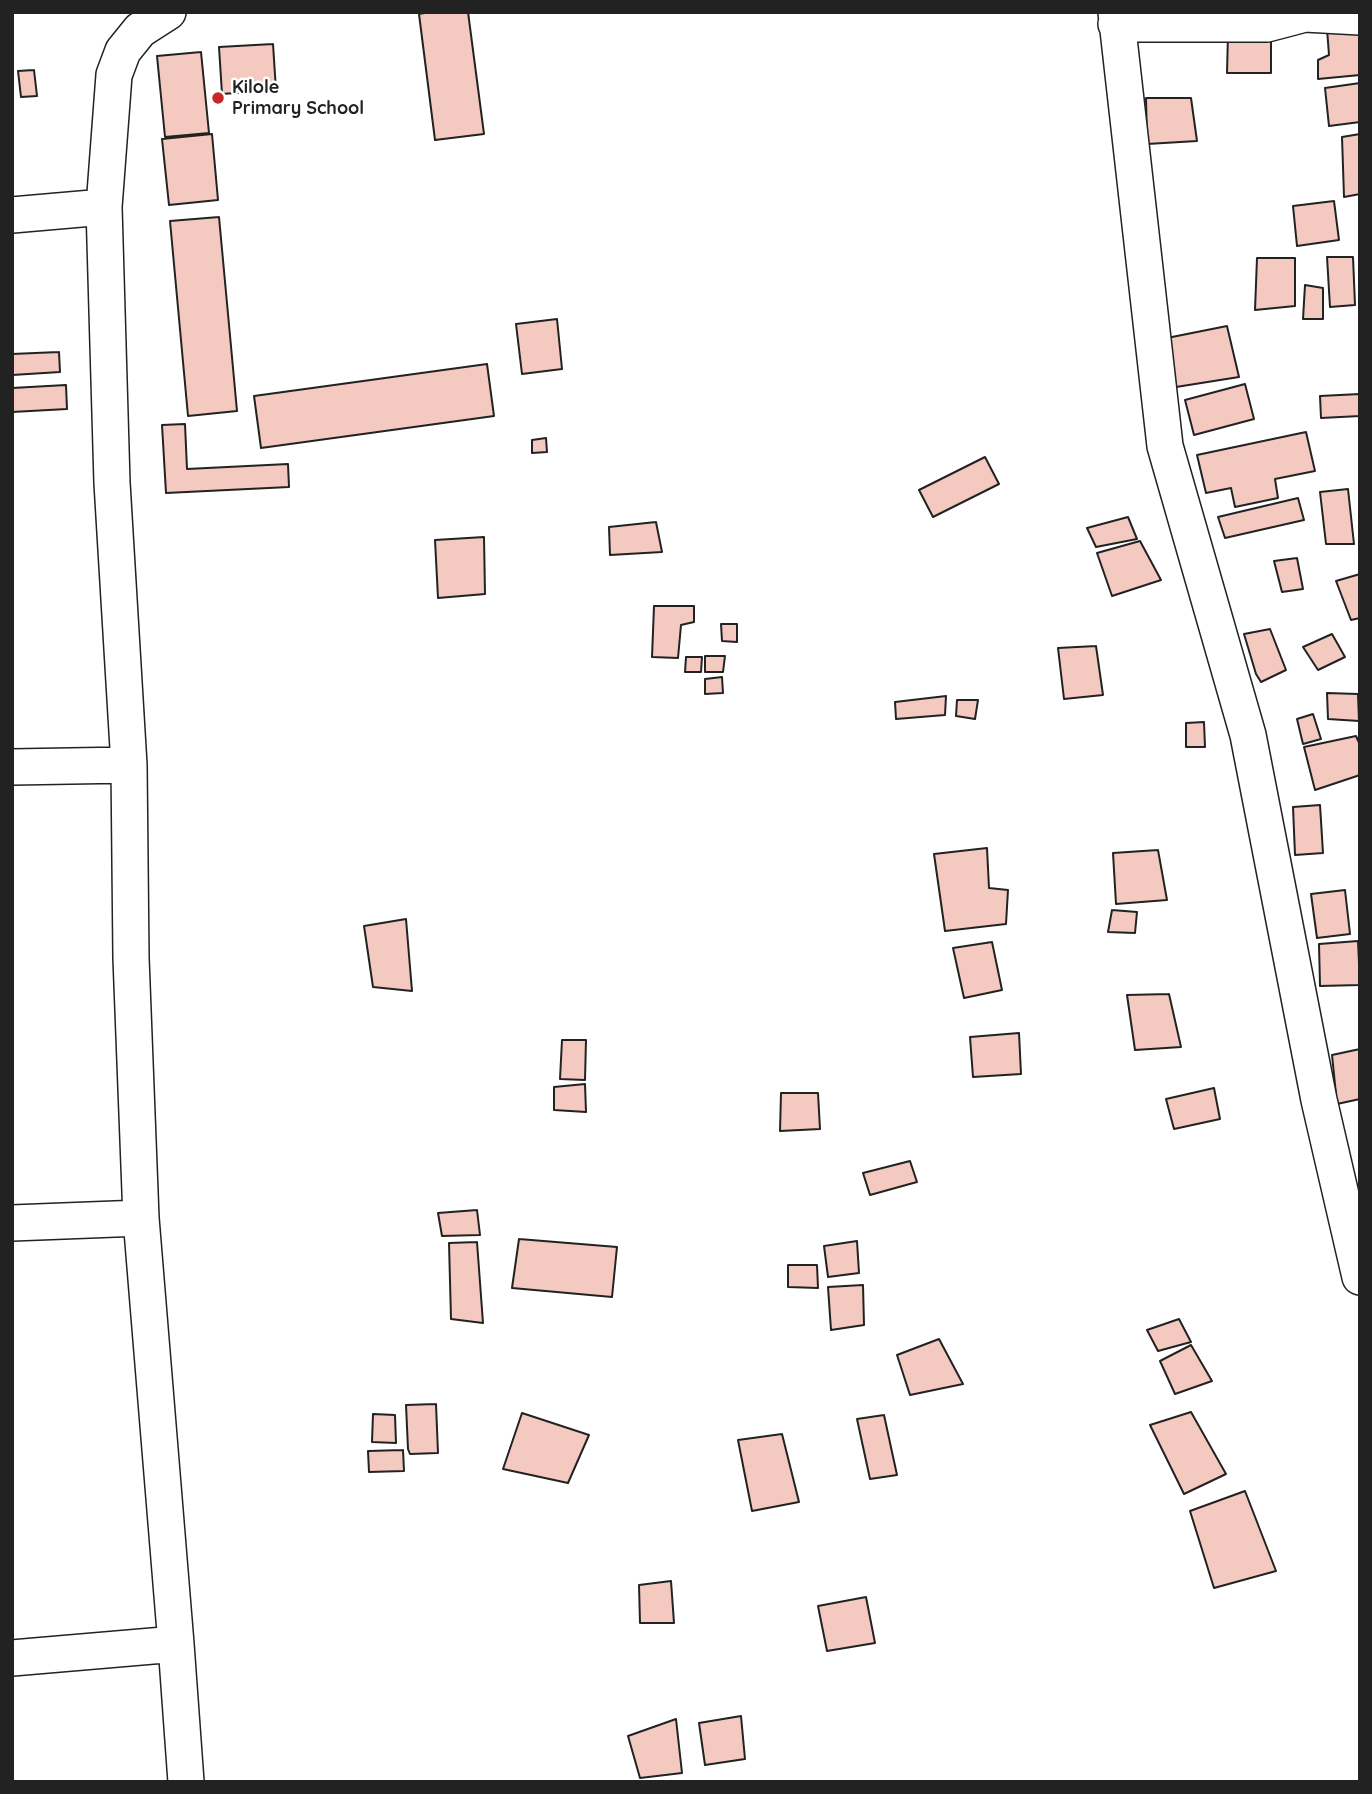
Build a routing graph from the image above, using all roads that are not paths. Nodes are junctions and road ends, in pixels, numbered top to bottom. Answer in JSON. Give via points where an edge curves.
{"nodes":[{"id":1,"x":168,"y":12,"type":"edge"},
{"id":2,"x":1360,"y":17,"type":"edge"},
{"id":3,"x":1116,"y":18,"type":"edge"},
{"id":4,"x":104,"y":207,"type":"junction"},
{"id":5,"x":12,"y":215,"type":"edge"},
{"id":6,"x":130,"y":765,"type":"junction"},
{"id":7,"x":12,"y":767,"type":"edge"},
{"id":8,"x":141,"y":1218,"type":"junction"},
{"id":9,"x":12,"y":1223,"type":"edge"},
{"id":10,"x":1360,"y":1277,"type":"edge"},
{"id":11,"x":176,"y":1644,"type":"junction"},
{"id":12,"x":12,"y":1658,"type":"edge"},
{"id":13,"x":186,"y":1782,"type":"edge"}],
"edges":[{"from":1,"to":4,"type":"street","via":[[140,30],[123,51],[114,75]]},
{"from":2,"to":3,"type":"street","via":[[1305,14],[1267,24]]},
{"from":3,"to":10,"type":"street","via":[[1165,446],[1248,735],[1319,1100]]},
{"from":4,"to":5,"type":"street"},
{"from":4,"to":6,"type":"street","via":[[112,483]]},
{"from":6,"to":7,"type":"street"},
{"from":6,"to":8,"type":"street","via":[[131,958]]},
{"from":8,"to":9,"type":"street"},
{"from":8,"to":11,"type":"street"},
{"from":11,"to":12,"type":"street"},
{"from":11,"to":13,"type":"street"}]}
